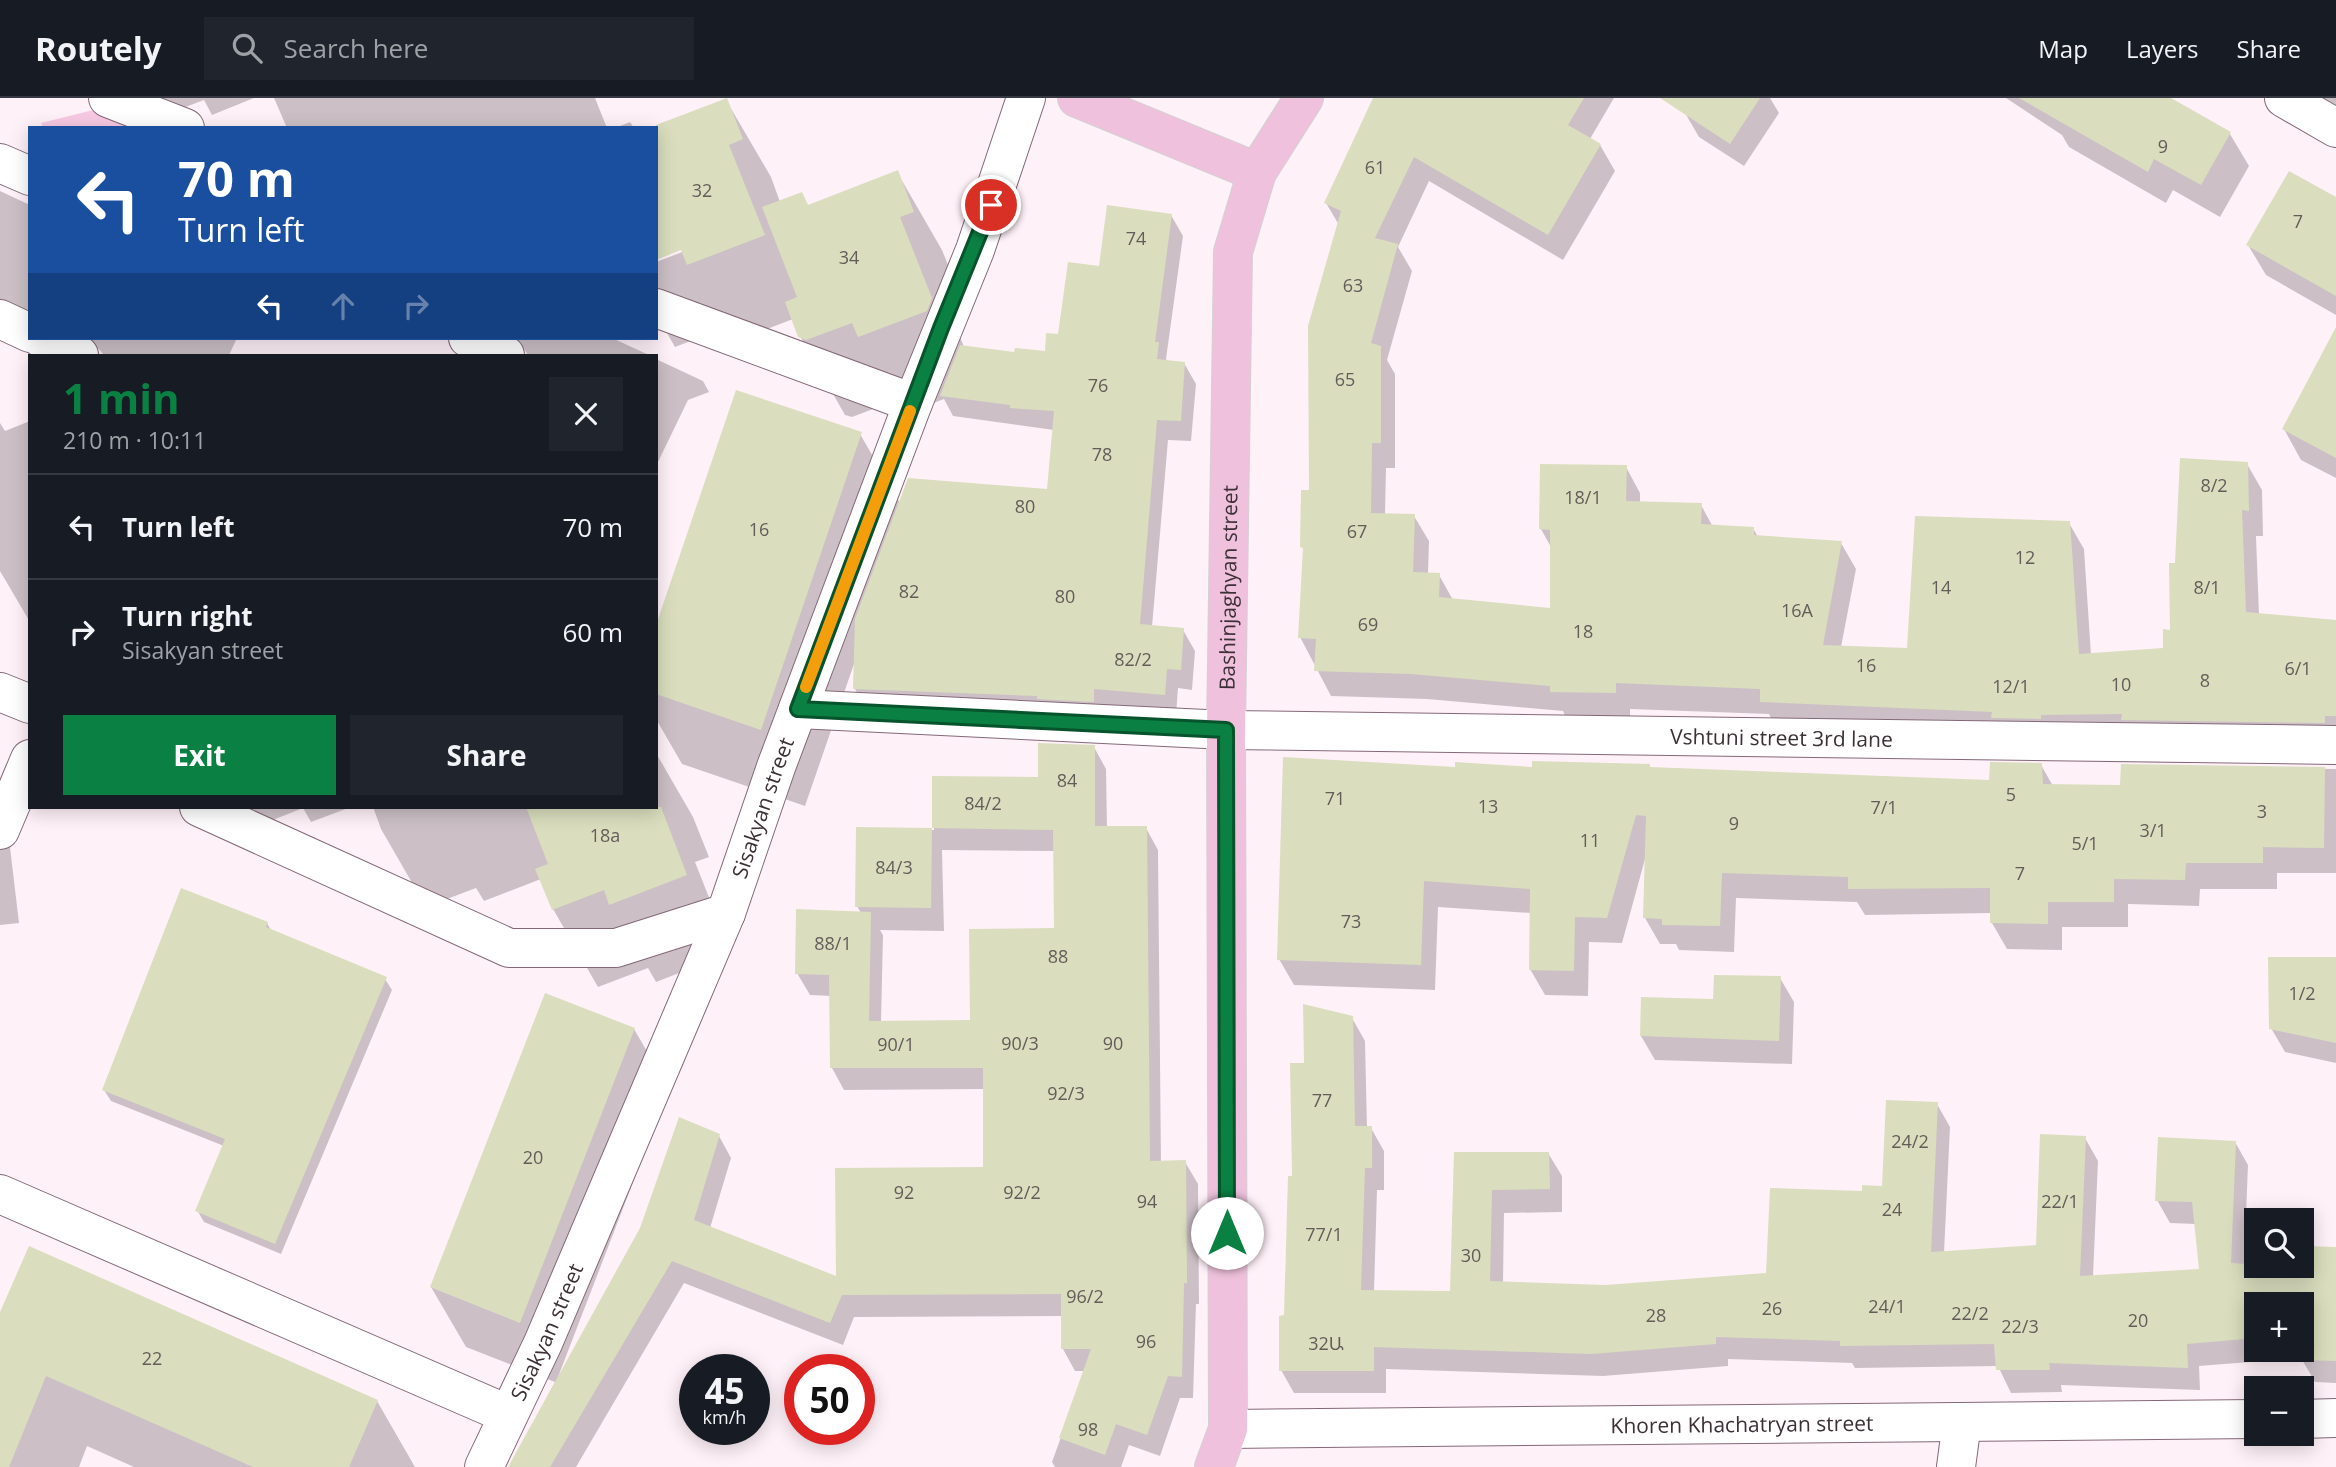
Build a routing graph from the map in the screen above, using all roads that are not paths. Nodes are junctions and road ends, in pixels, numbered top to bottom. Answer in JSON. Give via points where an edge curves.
{"nodes":[{"id":1,"x":108,"y":98,"type":"edge"},
{"id":2,"x":1026,"y":98,"type":"edge"},
{"id":3,"x":1077,"y":98,"type":"edge"},
{"id":4,"x":1304,"y":98,"type":"edge"},
{"id":5,"x":2284,"y":98,"type":"edge"},
{"id":6,"x":180,"y":126,"type":"edge"},
{"id":7,"x":2336,"y":128,"type":"edge"},
{"id":8,"x":0,"y":163,"type":"edge"},
{"id":9,"x":1257,"y":172,"type":"junction"},
{"id":10,"x":28,"y":175,"type":"edge"},
{"id":11,"x":658,"y":309,"type":"edge"},
{"id":12,"x":0,"y":319,"type":"edge"},
{"id":13,"x":28,"y":332,"type":"edge"},
{"id":14,"x":45,"y":340,"type":"edge"},
{"id":15,"x":471,"y":340,"type":"edge"},
{"id":16,"x":77,"y":354,"type":"edge"},
{"id":17,"x":503,"y":354,"type":"edge"},
{"id":18,"x":913,"y":403,"type":"junction"},
{"id":19,"x":0,"y":692,"type":"edge"},
{"id":20,"x":28,"y":703,"type":"edge"},
{"id":21,"x":798,"y":709,"type":"junction"},
{"id":22,"x":1226,"y":730,"type":"junction"},
{"id":23,"x":2336,"y":745,"type":"edge"},
{"id":24,"x":28,"y":764,"type":"edge"},
{"id":25,"x":203,"y":809,"type":"edge"},
{"id":26,"x":0,"y":830,"type":"edge"},
{"id":27,"x":726,"y":913,"type":"junction"},
{"id":28,"x":0,"y":1194,"type":"edge"},
{"id":29,"x":507,"y":1415,"type":"junction"},
{"id":30,"x":2336,"y":1418,"type":"edge"},
{"id":31,"x":2244,"y":1419,"type":"edge"},
{"id":32,"x":2314,"y":1419,"type":"edge"},
{"id":33,"x":1962,"y":1422,"type":"junction"},
{"id":34,"x":1228,"y":1429,"type":"junction"},
{"id":35,"x":484,"y":1467,"type":"edge"},
{"id":36,"x":1214,"y":1467,"type":"edge"},
{"id":37,"x":1956,"y":1467,"type":"edge"}],
"edges":[{"from":1,"to":6,"type":"street"},
{"from":2,"to":18,"type":"street","name":"Sisakyan street","via":[[975,250]]},
{"from":3,"to":9,"type":"main road"},
{"from":4,"to":9,"type":"main road"},
{"from":5,"to":7,"type":"street"},
{"from":8,"to":10,"type":"street"},
{"from":9,"to":22,"type":"main road","name":"Bashinjaghyan street","via":[[1233,252]]},
{"from":11,"to":18,"type":"street"},
{"from":12,"to":13,"type":"street"},
{"from":14,"to":16,"type":"street"},
{"from":15,"to":17,"type":"street"},
{"from":18,"to":21,"type":"street","name":"Sisakyan street"},
{"from":19,"to":20,"type":"street"},
{"from":21,"to":22,"type":"street","name":"Vshtuni street 3rd lane"},
{"from":21,"to":27,"type":"street","name":"Sisakyan street"},
{"from":22,"to":23,"type":"street","name":"Vshtuni street 3rd lane"},
{"from":22,"to":34,"type":"main road","name":"Bashinjaghyan street"},
{"from":24,"to":26,"type":"street"},
{"from":25,"to":27,"type":"street","via":[[509,948],[617,948]]},
{"from":27,"to":29,"type":"street","name":"Sisakyan street","via":[[543,1343]]},
{"from":28,"to":29,"type":"street"},
{"from":29,"to":35,"type":"street","name":"Sisakyan street"},
{"from":30,"to":32,"type":"street"},
{"from":31,"to":33,"type":"street","name":"Khoren Khachatryan street"},
{"from":33,"to":34,"type":"street","name":"Khoren Khachatryan street"},
{"from":33,"to":37,"type":"street"},
{"from":34,"to":36,"type":"main road","name":"Bashinjaghyan street"}]}
